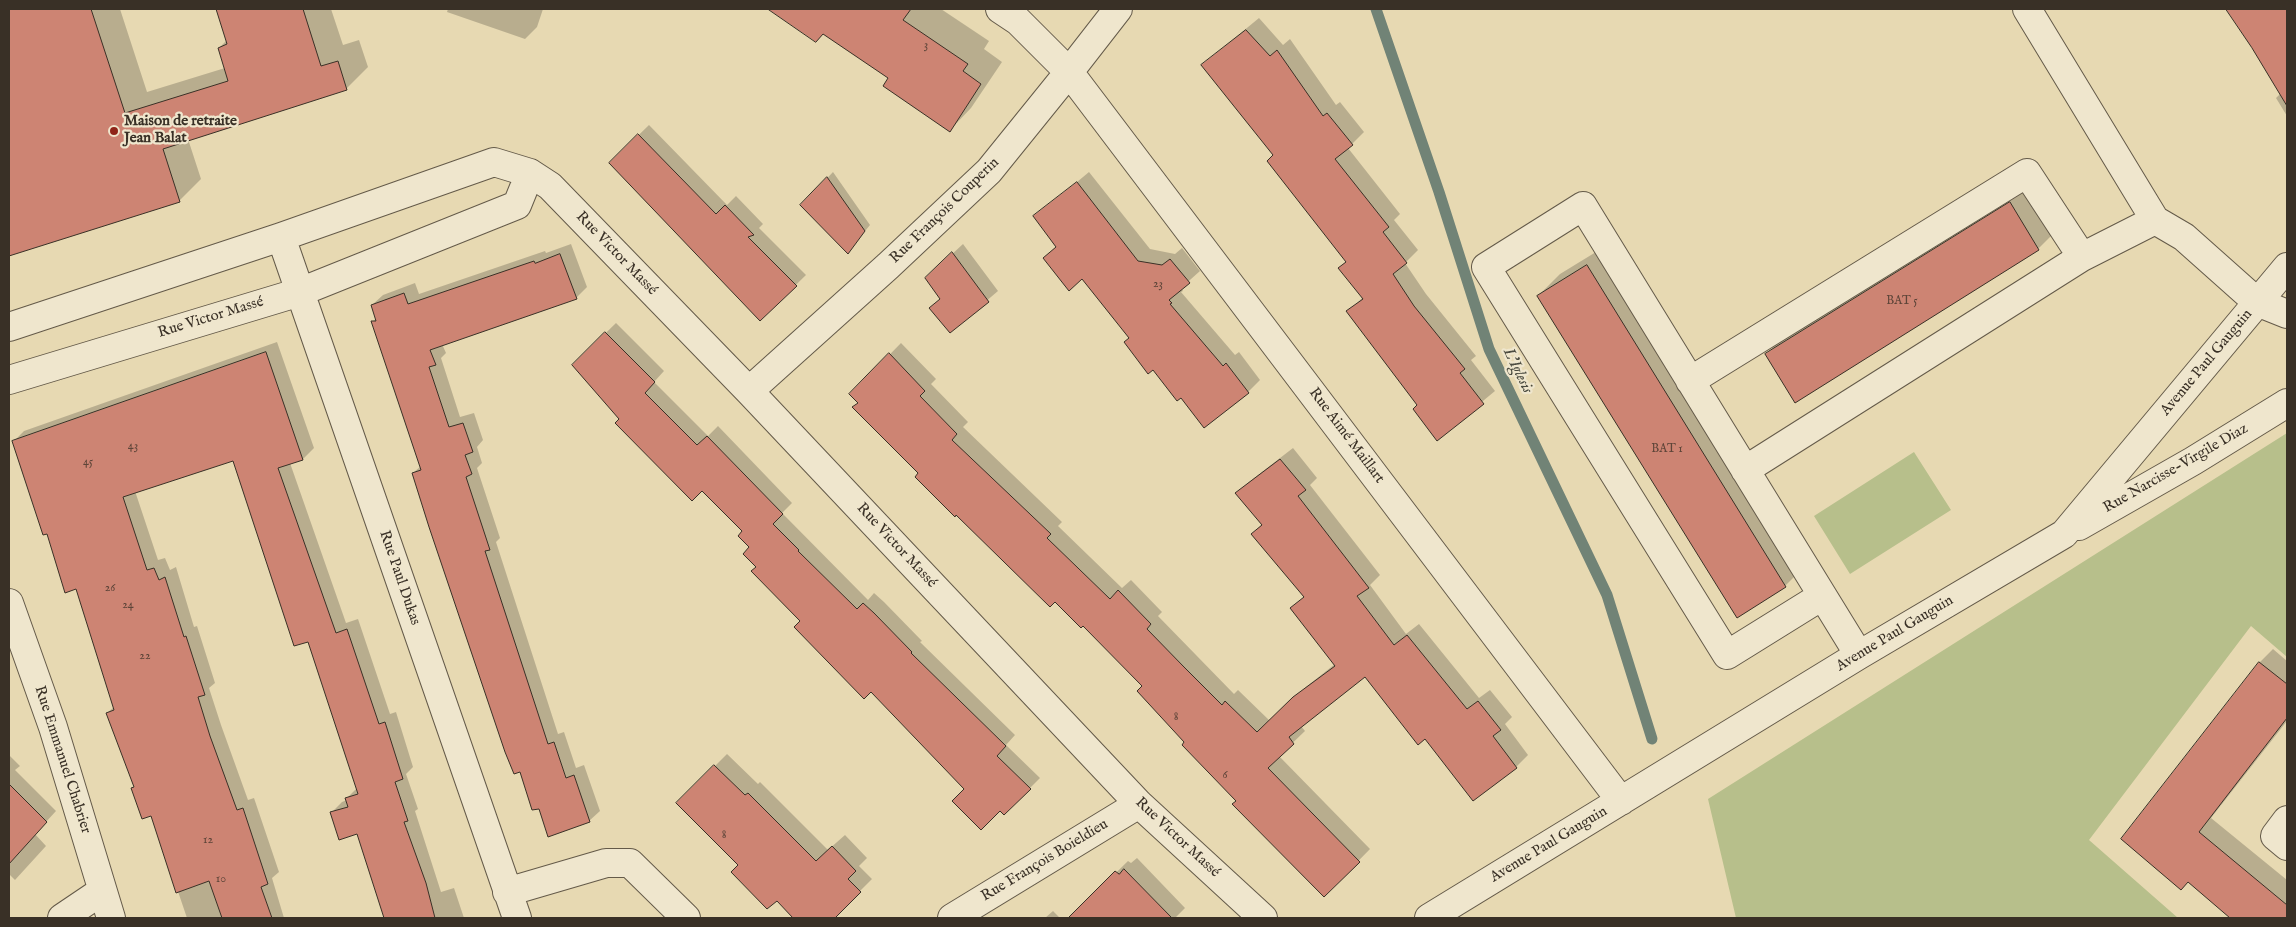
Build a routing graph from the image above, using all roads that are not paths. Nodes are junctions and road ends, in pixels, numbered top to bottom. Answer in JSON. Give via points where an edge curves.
{"nodes":[{"id":1,"x":1000,"y":9,"type":"edge"},
{"id":2,"x":1118,"y":9,"type":"edge"},
{"id":3,"x":2028,"y":9,"type":"edge"},
{"id":4,"x":1070,"y":72,"type":"junction"},
{"id":5,"x":530,"y":173,"type":"junction"},
{"id":6,"x":2155,"y":220,"type":"junction"},
{"id":7,"x":282,"y":238,"type":"junction"},
{"id":8,"x":2082,"y":257,"type":"junction"},
{"id":9,"x":2287,"y":267,"type":"edge"},
{"id":10,"x":300,"y":292,"type":"junction"},
{"id":11,"x":2257,"y":302,"type":"junction"},
{"id":12,"x":2287,"y":314,"type":"edge"},
{"id":13,"x":9,"y":328,"type":"edge"},
{"id":14,"x":9,"y":380,"type":"edge"},
{"id":15,"x":1690,"y":381,"type":"junction"},
{"id":16,"x":749,"y":391,"type":"junction"},
{"id":17,"x":2287,"y":403,"type":"edge"},
{"id":18,"x":1745,"y":470,"type":"junction"},
{"id":19,"x":2064,"y":534,"type":"junction"},
{"id":20,"x":1822,"y":596,"type":"junction"},
{"id":21,"x":9,"y":603,"type":"edge"},
{"id":22,"x":1859,"y":655,"type":"junction"},
{"id":23,"x":1622,"y":801,"type":"junction"},
{"id":24,"x":1139,"y":804,"type":"junction"},
{"id":25,"x":2287,"y":820,"type":"edge"},
{"id":26,"x":2287,"y":846,"type":"edge"},
{"id":27,"x":102,"y":891,"type":"junction"},
{"id":28,"x":508,"y":892,"type":"junction"},
{"id":29,"x":62,"y":918,"type":"edge"},
{"id":30,"x":111,"y":918,"type":"edge"},
{"id":31,"x":517,"y":918,"type":"edge"},
{"id":32,"x":665,"y":918,"type":"edge"},
{"id":33,"x":686,"y":918,"type":"edge"},
{"id":34,"x":952,"y":918,"type":"edge"},
{"id":35,"x":1263,"y":918,"type":"edge"},
{"id":36,"x":1429,"y":918,"type":"edge"}],
"edges":[{"from":1,"to":4,"type":"street","name":"Rue Aimé Maillart","via":[[1018,21]]},
{"from":2,"to":4,"type":"street","name":"Rue François Couperin"},
{"from":3,"to":6,"type":"street"},
{"from":4,"to":16,"type":"street","name":"Rue François Couperin","via":[[989,171]]},
{"from":4,"to":23,"type":"street","name":"Rue Aimé Maillart"},
{"from":5,"to":7,"type":"street","name":"Rue Victor Massé","via":[[494,162]]},
{"from":5,"to":10,"type":"street","name":"Rue Victor Massé","via":[[517,205]]},
{"from":5,"to":16,"type":"street","name":"Rue Victor Massé","via":[[550,186]]},
{"from":6,"to":8,"type":"street"},
{"from":6,"to":11,"type":"street","via":[[2184,237]]},
{"from":7,"to":10,"type":"street","name":"Rue Paul Dukas"},
{"from":7,"to":13,"type":"street","name":"Rue Victor Massé"},
{"from":8,"to":15,"type":"street","via":[[2027,173]]},
{"from":8,"to":18,"type":"street"},
{"from":9,"to":11,"type":"street","name":"Avenue Paul Gauguin"},
{"from":10,"to":14,"type":"street","name":"Rue Victor Massé"},
{"from":10,"to":28,"type":"street","name":"Rue Paul Dukas"},
{"from":11,"to":12,"type":"street"},
{"from":11,"to":19,"type":"street","name":"Avenue Paul Gauguin"},
{"from":15,"to":18,"type":"street"},
{"from":15,"to":20,"type":"street","via":[[1583,206],[1486,267],[1727,655]]},
{"from":16,"to":24,"type":"street","name":"Rue Victor Massé"},
{"from":17,"to":19,"type":"street","name":"Rue Narcisse-Virgile Diaz"},
{"from":18,"to":20,"type":"street"},
{"from":19,"to":22,"type":"street","name":"Avenue Paul Gauguin"},
{"from":20,"to":22,"type":"street"},
{"from":21,"to":27,"type":"street","name":"Rue Emmanuel Chabrier","via":[[53,727]]},
{"from":22,"to":23,"type":"street","name":"Avenue Paul Gauguin"},
{"from":23,"to":36,"type":"street","name":"Avenue Paul Gauguin"},
{"from":24,"to":34,"type":"street","name":"Rue François Boieldieu"},
{"from":24,"to":35,"type":"street","name":"Rue Victor Massé"},
{"from":25,"to":26,"type":"street","via":[[2275,836]]},
{"from":27,"to":29,"type":"street"},
{"from":27,"to":30,"type":"street","name":"Rue Emmanuel Chabrier"},
{"from":28,"to":31,"type":"street","name":"Rue Paul Dukas"},
{"from":28,"to":33,"type":"street","via":[[606,863],[630,863]]},
{"from":32,"to":33,"type":"street","via":[[670,915]]}]}
